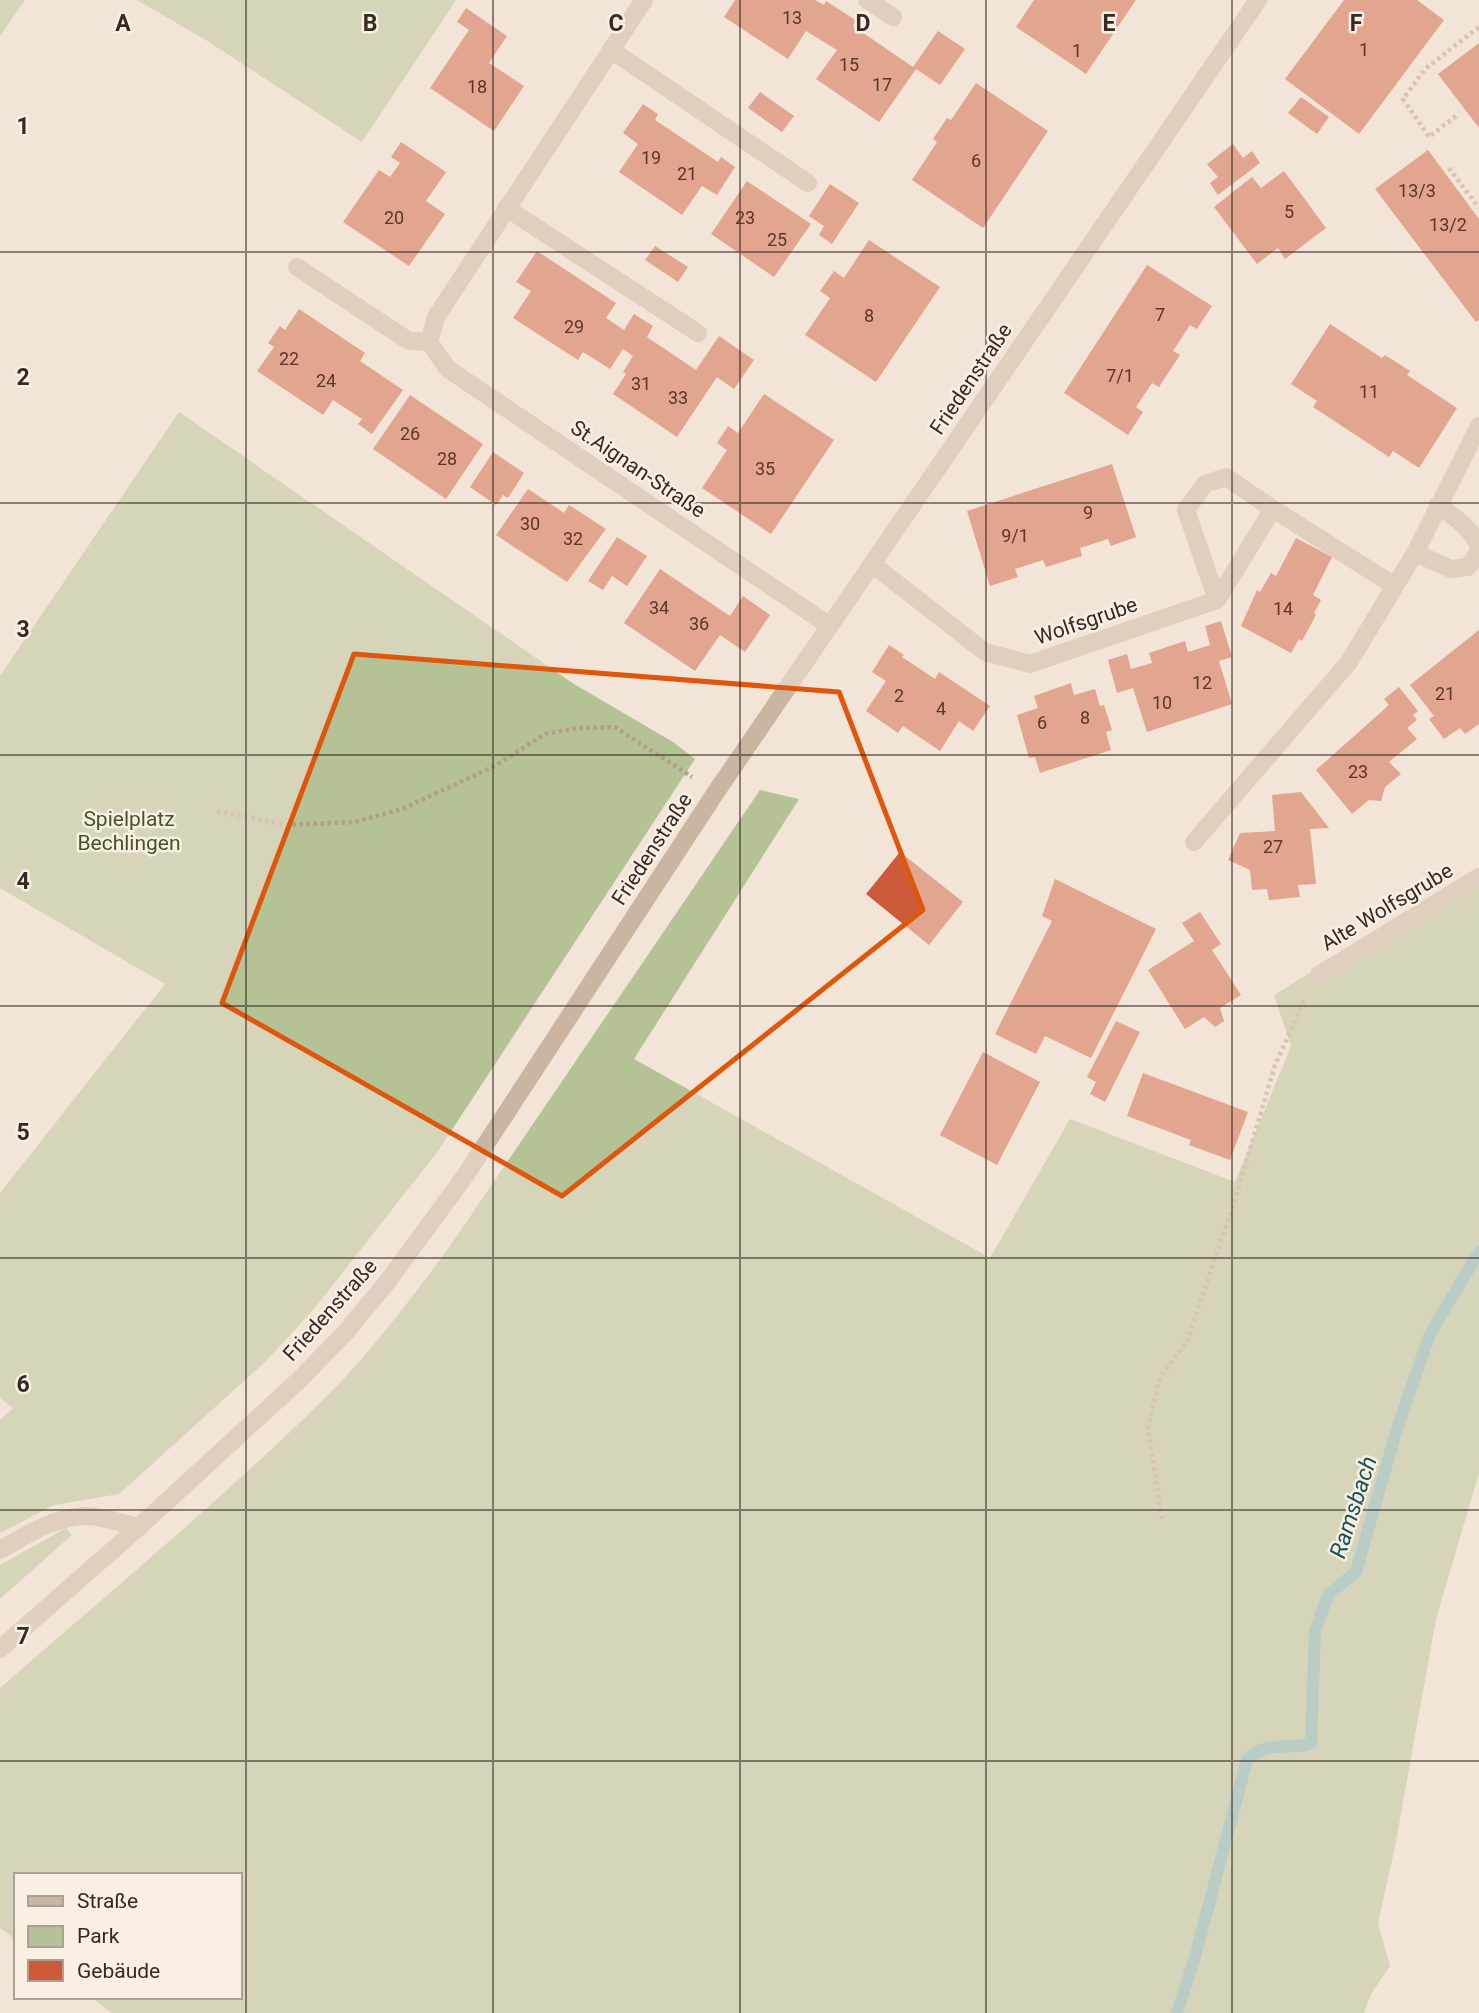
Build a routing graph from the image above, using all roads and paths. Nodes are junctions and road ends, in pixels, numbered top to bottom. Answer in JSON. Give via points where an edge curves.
{"nodes":[{"id":1,"x":644,"y":0,"type":"edge"},
{"id":2,"x":867,"y":0,"type":"edge"},
{"id":3,"x":1250,"y":3,"type":"edge"},
{"id":4,"x":893,"y":18,"type":"dead end"},
{"id":5,"x":1479,"y":27,"type":"edge"},
{"id":6,"x":611,"y":50,"type":"junction"},
{"id":7,"x":1456,"y":116,"type":"dead end"},
{"id":8,"x":1449,"y":168,"type":"dead end"},
{"id":9,"x":807,"y":183,"type":"dead end"},
{"id":10,"x":506,"y":208,"type":"junction"},
{"id":11,"x":1479,"y":208,"type":"edge"},
{"id":12,"x":298,"y":267,"type":"dead end"},
{"id":13,"x":698,"y":333,"type":"dead end"},
{"id":14,"x":429,"y":342,"type":"junction"},
{"id":15,"x":1479,"y":425,"type":"edge"},
{"id":16,"x":1438,"y":505,"type":"junction"},
{"id":17,"x":1273,"y":509,"type":"junction"},
{"id":18,"x":1479,"y":551,"type":"edge"},
{"id":19,"x":1415,"y":553,"type":"junction"},
{"id":20,"x":872,"y":564,"type":"junction"},
{"id":21,"x":1395,"y":586,"type":"junction"},
{"id":22,"x":1217,"y":600,"type":"junction"},
{"id":23,"x":830,"y":626,"type":"junction"},
{"id":24,"x":716,"y":792,"type":"junction"},
{"id":25,"x":217,"y":811,"type":"dead end"},
{"id":26,"x":1194,"y":842,"type":"dead end"},
{"id":27,"x":1479,"y":877,"type":"edge"},
{"id":28,"x":1319,"y":975,"type":"joint"},
{"id":29,"x":1162,"y":1519,"type":"dead end"},
{"id":30,"x":139,"y":1527,"type":"junction"},
{"id":31,"x":0,"y":1550,"type":"edge"},
{"id":32,"x":0,"y":1649,"type":"edge"}],
"edges":[{"from":1,"to":6,"type":"street"},
{"from":2,"to":4,"type":"street"},
{"from":3,"to":20,"type":"street","name":"Friedenstraße"},
{"from":5,"to":7,"type":"path","via":[[1425,69],[1402,99],[1429,137]]},
{"from":6,"to":9,"type":"street"},
{"from":6,"to":10,"type":"street"},
{"from":8,"to":11,"type":"path"},
{"from":10,"to":13,"type":"street"},
{"from":10,"to":14,"type":"street","via":[[436,317]]},
{"from":12,"to":14,"type":"street","via":[[409,341]]},
{"from":14,"to":23,"type":"street","name":"St.Aignan-Straße","via":[[447,369]]},
{"from":15,"to":16,"type":"street"},
{"from":16,"to":18,"type":"street","via":[[1468,530]]},
{"from":16,"to":19,"type":"street"},
{"from":17,"to":21,"type":"street"},
{"from":17,"to":22,"type":"street"},
{"from":17,"to":22,"type":"street","via":[[1226,477],[1205,484],[1186,510]]},
{"from":18,"to":19,"type":"street","via":[[1468,567],[1451,569]]},
{"from":19,"to":21,"type":"street"},
{"from":20,"to":22,"type":"street","name":"Wolfsgrube","via":[[985,652],[1030,664]]},
{"from":20,"to":23,"type":"street","name":"Friedenstraße"},
{"from":21,"to":26,"type":"street","via":[[1349,662]]},
{"from":23,"to":24,"type":"street","name":"Friedenstraße"},
{"from":24,"to":25,"type":"path","via":[[615,727],[577,728],[545,734],[495,766],[402,809],[354,822],[285,825]]},
{"from":24,"to":30,"type":"street","name":"Friedenstraße","via":[[464,1176],[388,1281],[298,1381]]},
{"from":27,"to":28,"type":"street","name":"Alte Wolfsgrube"},
{"from":28,"to":29,"type":"path","via":[[1297,1010],[1275,1065],[1187,1341],[1160,1377],[1148,1428]]},
{"from":30,"to":31,"type":"street","via":[[88,1516],[65,1518]]},
{"from":30,"to":32,"type":"street","name":"Friedenstraße"}]}
